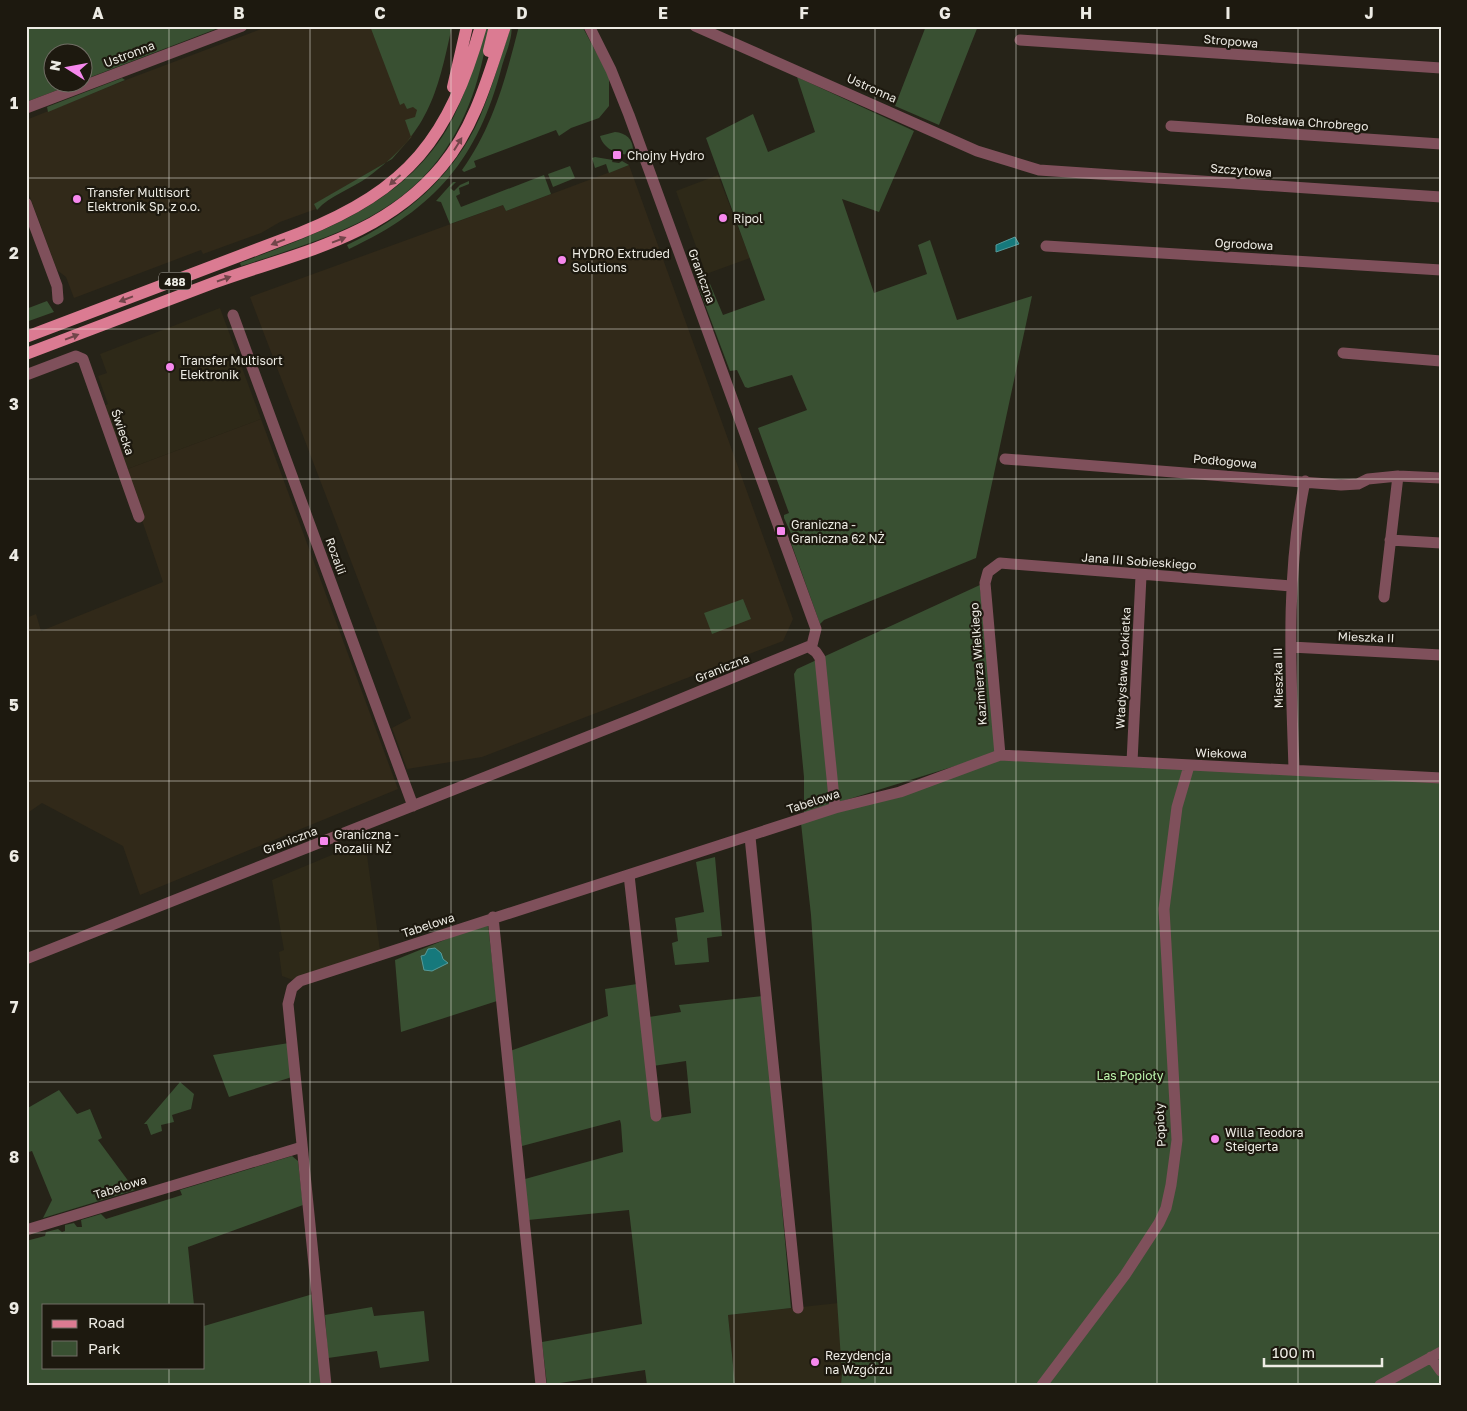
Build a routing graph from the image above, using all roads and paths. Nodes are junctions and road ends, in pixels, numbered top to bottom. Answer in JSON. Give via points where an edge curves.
{"nodes":[{"id":1,"x":242,"y":26,"type":"edge"},
{"id":2,"x":467,"y":26,"type":"edge"},
{"id":3,"x":481,"y":26,"type":"edge"},
{"id":4,"x":495,"y":26,"type":"edge"},
{"id":5,"x":505,"y":26,"type":"edge"},
{"id":6,"x":589,"y":26,"type":"edge"},
{"id":7,"x":695,"y":26,"type":"edge"},
{"id":8,"x":1020,"y":40,"type":"dead end"},
{"id":9,"x":1441,"y":68,"type":"edge"},
{"id":10,"x":481,"y":96,"type":"junction"},
{"id":11,"x":26,"y":108,"type":"edge"},
{"id":12,"x":440,"y":125,"type":"junction"},
{"id":13,"x":1171,"y":126,"type":"dead end"},
{"id":14,"x":1441,"y":144,"type":"edge"},
{"id":15,"x":1039,"y":170,"type":"joint"},
{"id":16,"x":1441,"y":197,"type":"edge"},
{"id":17,"x":26,"y":203,"type":"edge"},
{"id":18,"x":1046,"y":246,"type":"dead end"},
{"id":19,"x":1441,"y":270,"type":"edge"},
{"id":20,"x":58,"y":299,"type":"dead end"},
{"id":21,"x":233,"y":315,"type":"dead end"},
{"id":22,"x":26,"y":337,"type":"edge"},
{"id":23,"x":1343,"y":353,"type":"dead end"},
{"id":24,"x":26,"y":354,"type":"edge"},
{"id":25,"x":1441,"y":361,"type":"edge"},
{"id":26,"x":26,"y":375,"type":"edge"},
{"id":27,"x":1005,"y":459,"type":"dead end"},
{"id":28,"x":1398,"y":476,"type":"junction"},
{"id":29,"x":1441,"y":478,"type":"edge"},
{"id":30,"x":1304,"y":481,"type":"junction"},
{"id":31,"x":139,"y":517,"type":"dead end"},
{"id":32,"x":1390,"y":540,"type":"junction"},
{"id":33,"x":1441,"y":543,"type":"edge"},
{"id":34,"x":988,"y":572,"type":"joint"},
{"id":35,"x":1141,"y":576,"type":"junction"},
{"id":36,"x":1291,"y":586,"type":"junction"},
{"id":37,"x":1384,"y":597,"type":"dead end"},
{"id":38,"x":809,"y":647,"type":"junction"},
{"id":39,"x":1291,"y":647,"type":"junction"},
{"id":40,"x":1441,"y":655,"type":"edge"},
{"id":41,"x":1000,"y":755,"type":"junction"},
{"id":42,"x":1132,"y":762,"type":"junction"},
{"id":43,"x":1189,"y":766,"type":"junction"},
{"id":44,"x":1294,"y":769,"type":"junction"},
{"id":45,"x":1441,"y":778,"type":"edge"},
{"id":46,"x":413,"y":806,"type":"junction"},
{"id":47,"x":835,"y":808,"type":"junction"},
{"id":48,"x":750,"y":837,"type":"junction"},
{"id":49,"x":629,"y":875,"type":"junction"},
{"id":50,"x":493,"y":917,"type":"junction"},
{"id":51,"x":26,"y":959,"type":"edge"},
{"id":52,"x":656,"y":1116,"type":"dead end"},
{"id":53,"x":302,"y":1147,"type":"junction"},
{"id":54,"x":26,"y":1230,"type":"edge"},
{"id":55,"x":798,"y":1308,"type":"dead end"},
{"id":56,"x":1436,"y":1355,"type":"edge"},
{"id":57,"x":1441,"y":1370,"type":"edge"},
{"id":58,"x":326,"y":1385,"type":"edge"},
{"id":59,"x":541,"y":1385,"type":"edge"},
{"id":60,"x":1042,"y":1385,"type":"edge"},
{"id":61,"x":1380,"y":1385,"type":"edge"}],
"edges":[{"from":1,"to":11,"type":"street","name":"Ustronna"},
{"from":2,"to":12,"type":"main road","number":"488","via":[[453,90]]},
{"from":3,"to":12,"type":"main road","via":[[467,69]]},
{"from":4,"to":10,"type":"main road"},
{"from":5,"to":10,"type":"main road","number":"488"},
{"from":6,"to":38,"type":"street","name":"Graniczna","via":[[629,115],[803,592],[816,629]]},
{"from":7,"to":15,"type":"street","name":"Ustronna","via":[[977,151]]},
{"from":8,"to":9,"type":"street","name":"Stropowa"},
{"from":24,"to":10,"type":"main road","number":"488","one_way":true,"via":[[213,283],[338,241],[373,225],[408,200],[443,165],[462,138]]},
{"from":12,"to":22,"type":"main road","number":"488","one_way":true,"via":[[423,153],[403,174],[348,212]]},
{"from":13,"to":14,"type":"street","name":"Bolesława Chrobrego"},
{"from":15,"to":16,"type":"street","name":"Szczytowa"},
{"from":17,"to":20,"type":"street","via":[[57,286]]},
{"from":18,"to":19,"type":"street","name":"Ogrodowa"},
{"from":21,"to":46,"type":"street","name":"Rozalii"},
{"from":23,"to":25,"type":"street"},
{"from":26,"to":31,"type":"street","name":"Świecka","via":[[80,357],[83,359]]},
{"from":27,"to":30,"type":"street","name":"Podłogowa"},
{"from":28,"to":29,"type":"street","name":"Podłogowa"},
{"from":28,"to":30,"type":"street","name":"Podłogowa","via":[[1368,479],[1358,484]]},
{"from":28,"to":32,"type":"street"},
{"from":30,"to":36,"type":"street","name":"Mieszka III","via":[[1296,523]]},
{"from":32,"to":33,"type":"street"},
{"from":32,"to":37,"type":"street"},
{"from":34,"to":35,"type":"street","name":"Jana III Sobieskiego","via":[[1000,563]]},
{"from":34,"to":41,"type":"street","name":"Kazimierza Wielkiego","via":[[985,583]]},
{"from":35,"to":36,"type":"street","name":"Jana III Sobieskiego"},
{"from":35,"to":42,"type":"street","name":"Władysława Łokietka"},
{"from":36,"to":39,"type":"street","name":"Mieszka III"},
{"from":38,"to":46,"type":"street","name":"Graniczna"},
{"from":38,"to":47,"type":"street","via":[[820,658]]},
{"from":39,"to":40,"type":"street","name":"Mieszka II"},
{"from":39,"to":44,"type":"street","name":"Mieszka III"},
{"from":41,"to":42,"type":"street","name":"Wiekowa"},
{"from":41,"to":47,"type":"street","name":"Tabelowa","via":[[900,792]]},
{"from":42,"to":43,"type":"street","name":"Wiekowa"},
{"from":43,"to":44,"type":"street","name":"Wiekowa"},
{"from":43,"to":60,"type":"street","name":"Popioły","via":[[1177,807],[1164,909],[1177,1134],[1171,1185],[1159,1223]]},
{"from":44,"to":45,"type":"street","name":"Wiekowa"},
{"from":46,"to":51,"type":"street","name":"Graniczna"},
{"from":47,"to":48,"type":"street","name":"Tabelowa"},
{"from":48,"to":49,"type":"street","name":"Tabelowa"},
{"from":48,"to":55,"type":"street"},
{"from":49,"to":50,"type":"street","name":"Tabelowa"},
{"from":49,"to":52,"type":"street"},
{"from":50,"to":53,"type":"street","name":"Tabelowa","via":[[307,978],[292,988],[288,1004]]},
{"from":50,"to":59,"type":"street"},
{"from":53,"to":54,"type":"street","name":"Tabelowa"},
{"from":53,"to":58,"type":"street"},
{"from":56,"to":57,"type":"street"},
{"from":56,"to":61,"type":"street"}]}
